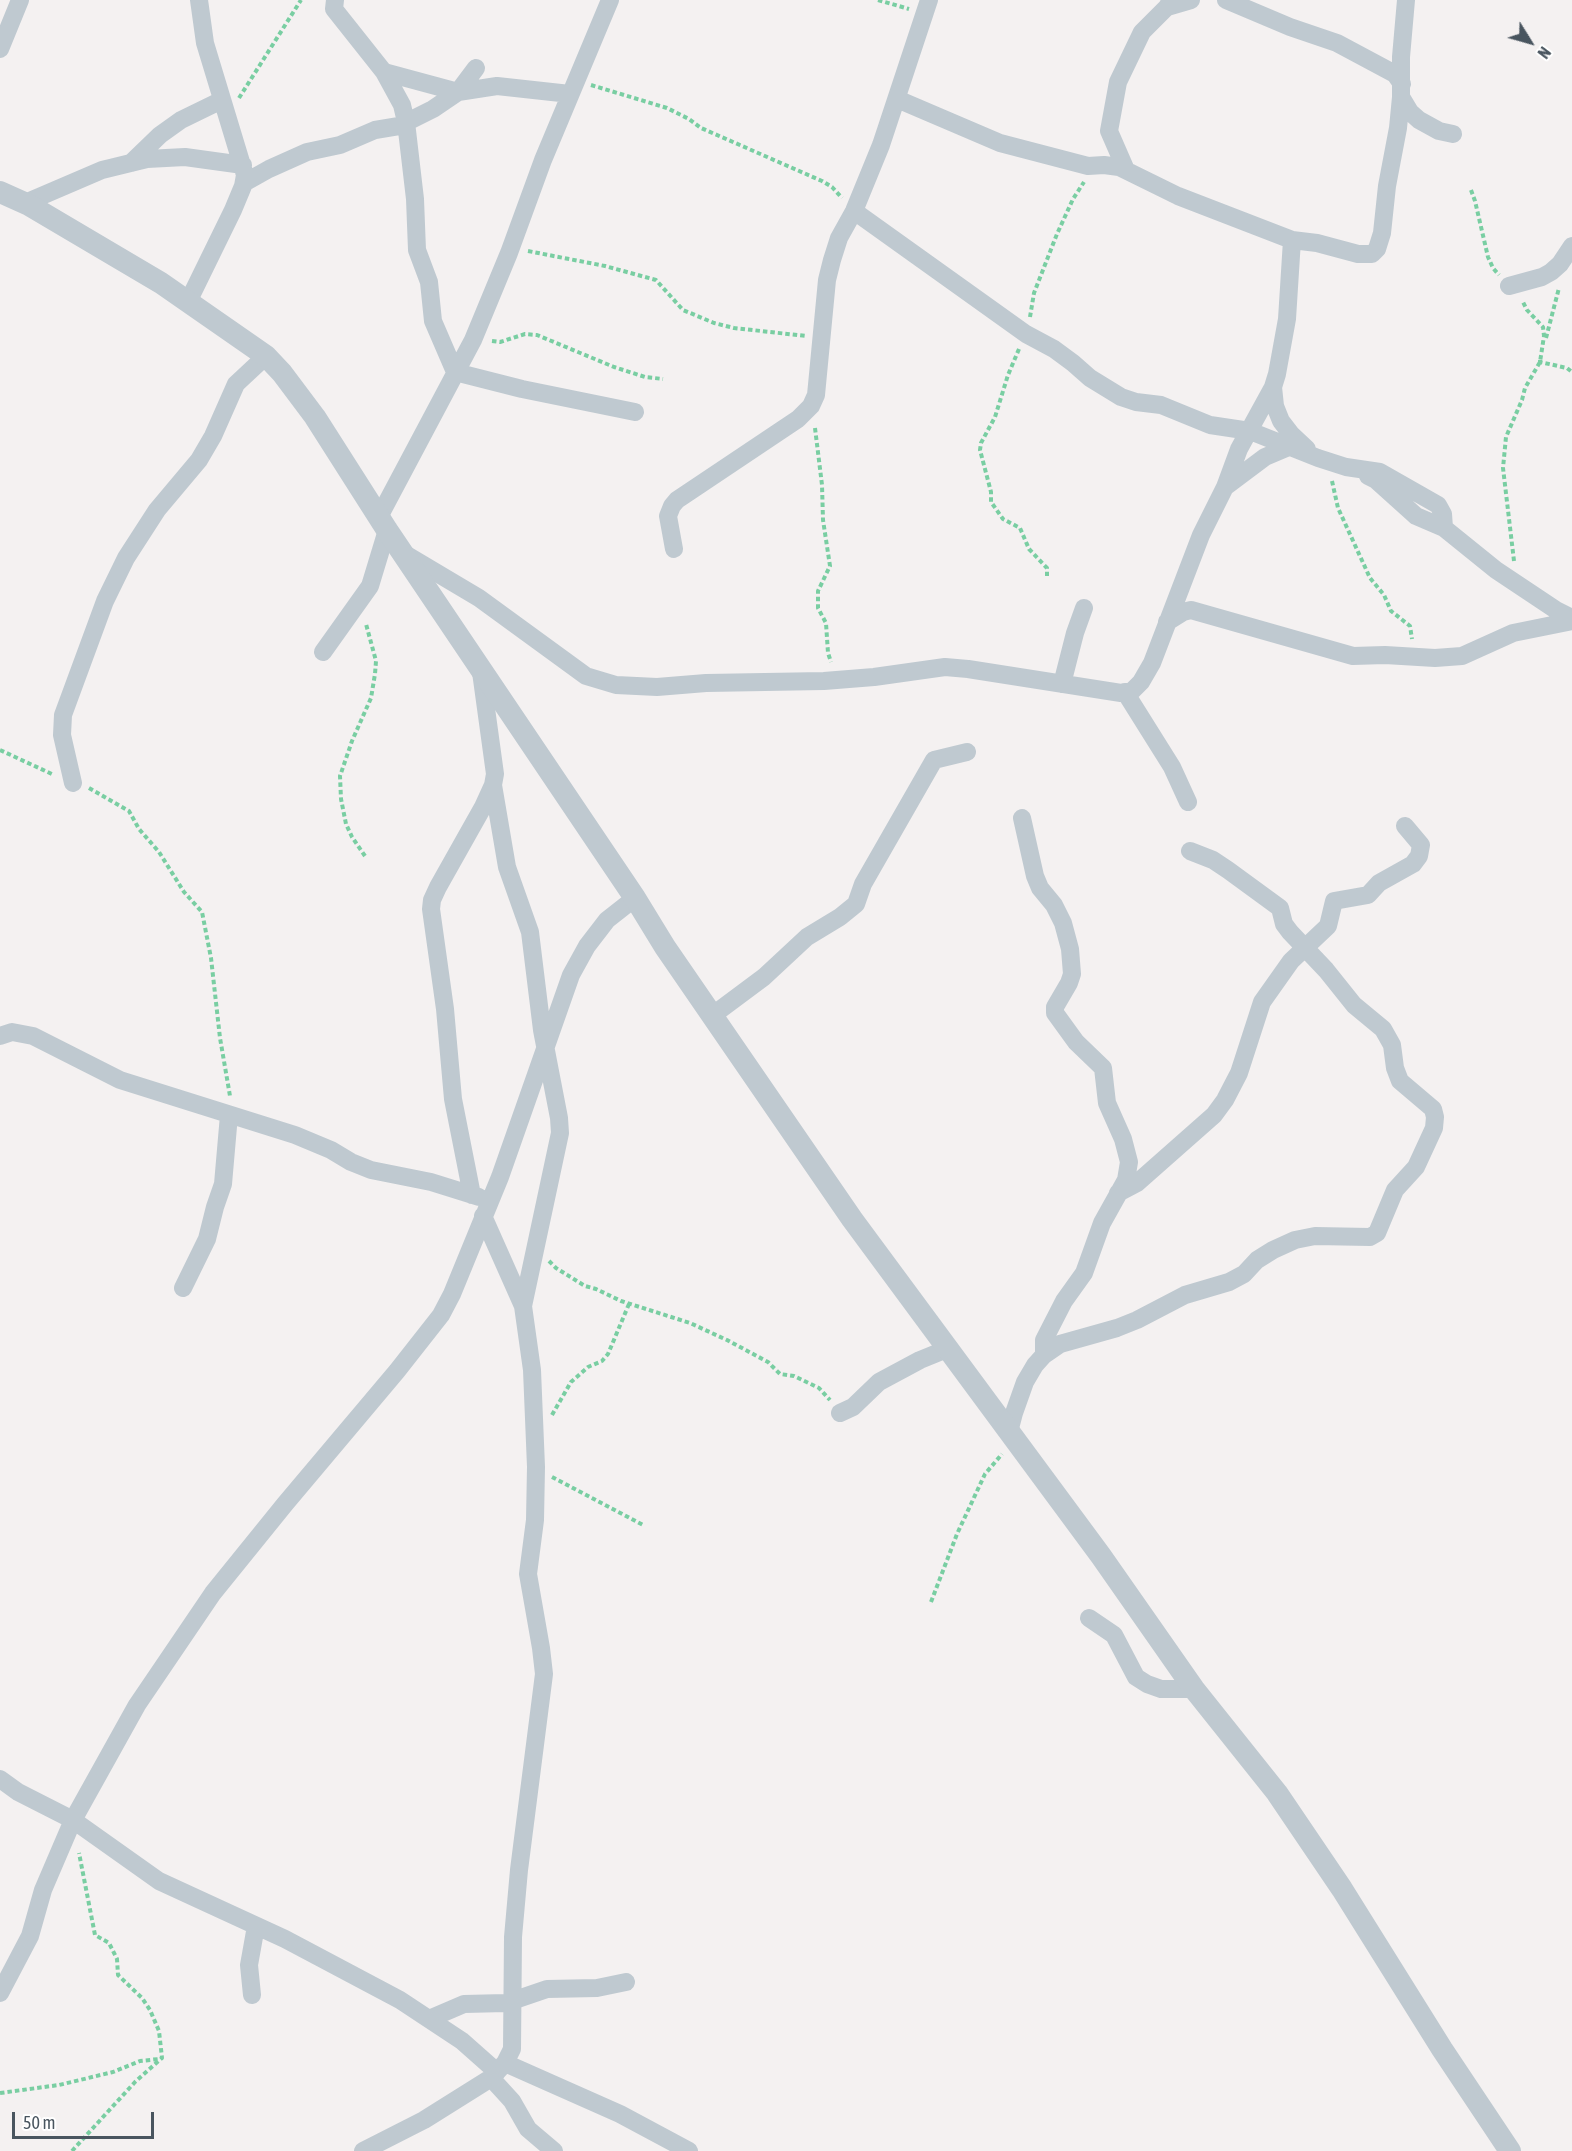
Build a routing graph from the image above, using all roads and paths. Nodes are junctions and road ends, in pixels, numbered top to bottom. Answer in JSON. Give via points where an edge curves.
{"nodes":[{"id":1,"x":20,"y":0,"type":"edge"},
{"id":2,"x":199,"y":0,"type":"edge"},
{"id":3,"x":301,"y":0,"type":"edge"},
{"id":4,"x":335,"y":0,"type":"edge"},
{"id":5,"x":609,"y":0,"type":"edge"},
{"id":6,"x":878,"y":0,"type":"edge"},
{"id":7,"x":1191,"y":0,"type":"edge"},
{"id":8,"x":1226,"y":0,"type":"edge"},
{"id":9,"x":1406,"y":0,"type":"edge"},
{"id":10,"x":1169,"y":4,"type":"edge"},
{"id":11,"x":927,"y":7,"type":"edge"},
{"id":12,"x":0,"y":49,"type":"edge"},
{"id":13,"x":476,"y":68,"type":"dead end"},
{"id":14,"x":384,"y":72,"type":"junction"},
{"id":15,"x":572,"y":89,"type":"junction"},
{"id":16,"x":1401,"y":90,"type":"junction"},
{"id":17,"x":458,"y":92,"type":"junction"},
{"id":18,"x":897,"y":99,"type":"junction"},
{"id":19,"x":222,"y":100,"type":"junction"},
{"id":20,"x":228,"y":118,"type":"junction"},
{"id":21,"x":406,"y":122,"type":"junction"},
{"id":22,"x":1109,"y":131,"type":"junction"},
{"id":23,"x":1453,"y":134,"type":"dead end"},
{"id":24,"x":131,"y":163,"type":"junction"},
{"id":25,"x":1094,"y":166,"type":"junction"},
{"id":26,"x":1126,"y":170,"type":"junction"},
{"id":27,"x":243,"y":174,"type":"junction"},
{"id":28,"x":1471,"y":190,"type":"dead end"},
{"id":29,"x":0,"y":192,"type":"edge"},
{"id":30,"x":25,"y":203,"type":"junction"},
{"id":31,"x":853,"y":212,"type":"junction"},
{"id":32,"x":1292,"y":240,"type":"junction"},
{"id":33,"x":1572,"y":246,"type":"edge"},
{"id":34,"x":512,"y":247,"type":"junction"},
{"id":35,"x":1560,"y":285,"type":"dead end"},
{"id":36,"x":1509,"y":286,"type":"junction"},
{"id":37,"x":188,"y":302,"type":"junction"},
{"id":38,"x":1026,"y":334,"type":"junction"},
{"id":39,"x":822,"y":338,"type":"junction"},
{"id":40,"x":473,"y":339,"type":"junction"},
{"id":41,"x":266,"y":356,"type":"junction"},
{"id":42,"x":1539,"y":362,"type":"junction"},
{"id":43,"x":455,"y":372,"type":"junction"},
{"id":44,"x":1572,"y":372,"type":"edge"},
{"id":45,"x":663,"y":379,"type":"dead end"},
{"id":46,"x":1273,"y":387,"type":"junction"},
{"id":47,"x":811,"y":406,"type":"junction"},
{"id":48,"x":635,"y":412,"type":"dead end"},
{"id":49,"x":1250,"y":431,"type":"junction"},
{"id":50,"x":1292,"y":446,"type":"junction"},
{"id":51,"x":1318,"y":458,"type":"junction"},
{"id":52,"x":1225,"y":487,"type":"junction"},
{"id":53,"x":383,"y":523,"type":"junction"},
{"id":54,"x":674,"y":549,"type":"dead end"},
{"id":55,"x":403,"y":553,"type":"junction"},
{"id":56,"x":1047,"y":576,"type":"dead end"},
{"id":57,"x":1516,"y":583,"type":"junction"},
{"id":58,"x":360,"y":601,"type":"junction"},
{"id":59,"x":1084,"y":608,"type":"dead end"},
{"id":60,"x":1572,"y":620,"type":"edge"},
{"id":61,"x":1167,"y":622,"type":"junction"},
{"id":62,"x":323,"y":652,"type":"dead end"},
{"id":63,"x":1413,"y":657,"type":"junction"},
{"id":64,"x":481,"y":670,"type":"junction"},
{"id":65,"x":848,"y":679,"type":"junction"},
{"id":66,"x":1062,"y":684,"type":"junction"},
{"id":67,"x":1125,"y":692,"type":"junction"},
{"id":68,"x":0,"y":750,"type":"edge"},
{"id":69,"x":967,"y":752,"type":"dead end"},
{"id":70,"x":73,"y":783,"type":"junction"},
{"id":71,"x":493,"y":785,"type":"junction"},
{"id":72,"x":1188,"y":802,"type":"dead end"},
{"id":73,"x":1022,"y":818,"type":"dead end"},
{"id":74,"x":1405,"y":826,"type":"dead end"},
{"id":75,"x":1190,"y":851,"type":"dead end"},
{"id":76,"x":365,"y":856,"type":"dead end"},
{"id":77,"x":635,"y":898,"type":"junction"},
{"id":78,"x":1305,"y":947,"type":"junction"},
{"id":79,"x":713,"y":1015,"type":"junction"},
{"id":80,"x":0,"y":1036,"type":"edge"},
{"id":81,"x":546,"y":1048,"type":"junction"},
{"id":82,"x":231,"y":1115,"type":"junction"},
{"id":83,"x":1118,"y":1193,"type":"junction"},
{"id":84,"x":472,"y":1196,"type":"junction"},
{"id":85,"x":487,"y":1208,"type":"junction"},
{"id":86,"x":534,"y":1252,"type":"junction"},
{"id":87,"x":183,"y":1288,"type":"dead end"},
{"id":88,"x":629,"y":1304,"type":"junction"},
{"id":89,"x":523,"y":1306,"type":"junction"},
{"id":90,"x":947,"y":1349,"type":"junction"},
{"id":91,"x":1044,"y":1355,"type":"junction"},
{"id":92,"x":840,"y":1413,"type":"joint"},
{"id":93,"x":535,"y":1433,"type":"junction"},
{"id":94,"x":1011,"y":1436,"type":"junction"},
{"id":95,"x":536,"y":1467,"type":"junction"},
{"id":96,"x":643,"y":1525,"type":"dead end"},
{"id":97,"x":931,"y":1602,"type":"dead end"},
{"id":98,"x":1089,"y":1618,"type":"dead end"},
{"id":99,"x":1194,"y":1689,"type":"junction"},
{"id":100,"x":0,"y":1779,"type":"edge"},
{"id":101,"x":73,"y":1820,"type":"junction"},
{"id":102,"x":255,"y":1926,"type":"junction"},
{"id":103,"x":626,"y":1982,"type":"dead end"},
{"id":104,"x":0,"y":1993,"type":"edge"},
{"id":105,"x":252,"y":1995,"type":"dead end"},
{"id":106,"x":511,"y":2000,"type":"junction"},
{"id":107,"x":429,"y":2019,"type":"junction"},
{"id":108,"x":162,"y":2058,"type":"junction"},
{"id":109,"x":498,"y":2071,"type":"junction"},
{"id":110,"x":0,"y":2093,"type":"edge"},
{"id":111,"x":72,"y":2151,"type":"edge"},
{"id":112,"x":363,"y":2151,"type":"edge"},
{"id":113,"x":554,"y":2151,"type":"edge"},
{"id":114,"x":689,"y":2151,"type":"edge"},
{"id":115,"x":1510,"y":2151,"type":"edge"}],
"edges":[{"from":1,"to":12,"type":"street"},
{"from":2,"to":19,"type":"street","via":[[205,43]]},
{"from":3,"to":20,"type":"path"},
{"from":4,"to":14,"type":"street","via":[[333,9]]},
{"from":5,"to":15,"type":"street"},
{"from":6,"to":11,"type":"path"},
{"from":7,"to":10,"type":"street"},
{"from":8,"to":16,"type":"street","via":[[1337,42],[1395,74]]},
{"from":9,"to":16,"type":"street"},
{"from":10,"to":22,"type":"street","via":[[1142,32],[1118,82]]},
{"from":11,"to":18,"type":"street"},
{"from":13,"to":17,"type":"street"},
{"from":14,"to":17,"type":"street"},
{"from":14,"to":21,"type":"street","via":[[402,105]]},
{"from":15,"to":17,"type":"street","via":[[498,86]]},
{"from":15,"to":31,"type":"path","via":[[595,85],[667,108],[701,128],[832,187]]},
{"from":15,"to":34,"type":"street"},
{"from":16,"to":23,"type":"street","via":[[1410,112],[1419,120]]},
{"from":16,"to":32,"type":"street","via":[[1377,249],[1363,255]]},
{"from":17,"to":21,"type":"street"},
{"from":18,"to":25,"type":"street","via":[[1000,143]]},
{"from":18,"to":31,"type":"street"},
{"from":19,"to":20,"type":"street"},
{"from":19,"to":24,"type":"street","via":[[181,120]]},
{"from":20,"to":27,"type":"street"},
{"from":21,"to":27,"type":"street","via":[[307,152],[269,169]]},
{"from":21,"to":43,"type":"street","via":[[417,250],[429,282],[433,321]]},
{"from":22,"to":25,"type":"street"},
{"from":22,"to":26,"type":"street"},
{"from":24,"to":27,"type":"street","via":[[185,157]]},
{"from":24,"to":30,"type":"street","via":[[102,170]]},
{"from":25,"to":26,"type":"street"},
{"from":25,"to":38,"type":"path","via":[[1073,199],[1034,293]]},
{"from":26,"to":32,"type":"street","via":[[1178,196]]},
{"from":27,"to":37,"type":"street","via":[[233,210]]},
{"from":28,"to":36,"type":"path","via":[[1488,258]]},
{"from":29,"to":30,"type":"street"},
{"from":30,"to":37,"type":"street"},
{"from":31,"to":38,"type":"street"},
{"from":31,"to":39,"type":"street","via":[[839,238],[827,279]]},
{"from":32,"to":46,"type":"street","via":[[1287,318]]},
{"from":33,"to":36,"type":"street","via":[[1560,264],[1542,278]]},
{"from":34,"to":39,"type":"path","via":[[656,280],[682,310],[714,323]]},
{"from":34,"to":40,"type":"street"},
{"from":35,"to":42,"type":"path"},
{"from":36,"to":42,"type":"path","via":[[1543,327]]},
{"from":37,"to":41,"type":"street"},
{"from":38,"to":49,"type":"street","via":[[1121,397],[1161,405],[1210,425]]},
{"from":38,"to":56,"type":"path","via":[[980,450],[991,502],[1003,519],[1020,528],[1029,549],[1045,564]]},
{"from":39,"to":47,"type":"street","via":[[816,394]]},
{"from":40,"to":43,"type":"street"},
{"from":40,"to":45,"type":"path","via":[[500,342],[525,334],[537,335],[614,367]]},
{"from":41,"to":53,"type":"street","via":[[315,417]]},
{"from":41,"to":70,"type":"street","via":[[236,384],[199,460],[158,510],[126,558],[105,601],[63,716],[62,735]]},
{"from":42,"to":44,"type":"path"},
{"from":42,"to":57,"type":"path","via":[[1525,388],[1504,451]]},
{"from":43,"to":48,"type":"street"},
{"from":43,"to":53,"type":"street"},
{"from":46,"to":49,"type":"street"},
{"from":46,"to":51,"type":"street","via":[[1281,422]]},
{"from":47,"to":54,"type":"street","via":[[754,450],[677,500],[668,516]]},
{"from":47,"to":65,"type":"path","via":[[830,566],[818,591],[818,608],[826,623],[829,659]]},
{"from":49,"to":50,"type":"street"},
{"from":49,"to":52,"type":"street"},
{"from":50,"to":51,"type":"street"},
{"from":50,"to":52,"type":"street","via":[[1265,457]]},
{"from":51,"to":57,"type":"street","via":[[1376,480],[1416,516],[1444,528]]},
{"from":51,"to":63,"type":"path","via":[[1325,465],[1338,508],[1370,578],[1391,611],[1411,629]]},
{"from":52,"to":61,"type":"street","via":[[1201,535]]},
{"from":53,"to":55,"type":"street"},
{"from":53,"to":58,"type":"street","via":[[370,586]]},
{"from":55,"to":64,"type":"street"},
{"from":55,"to":65,"type":"street","via":[[479,598],[586,676],[601,682],[657,687]]},
{"from":57,"to":60,"type":"street"},
{"from":58,"to":62,"type":"street"},
{"from":58,"to":76,"type":"path","via":[[376,661],[375,674],[371,698],[340,776],[346,824]]},
{"from":59,"to":66,"type":"street"},
{"from":60,"to":63,"type":"street","via":[[1513,633],[1462,656]]},
{"from":61,"to":63,"type":"street","via":[[1191,610],[1353,656]]},
{"from":61,"to":67,"type":"street","via":[[1152,663],[1132,691]]},
{"from":64,"to":71,"type":"street","via":[[495,774]]},
{"from":64,"to":77,"type":"street"},
{"from":65,"to":66,"type":"street","via":[[945,667]]},
{"from":66,"to":67,"type":"street"},
{"from":67,"to":72,"type":"street","via":[[1172,767]]},
{"from":68,"to":70,"type":"path"},
{"from":69,"to":79,"type":"street","via":[[934,760],[863,884],[856,904],[807,937]]},
{"from":70,"to":82,"type":"path","via":[[129,811],[202,912]]},
{"from":71,"to":81,"type":"street","via":[[507,867],[530,932]]},
{"from":71,"to":84,"type":"street","via":[[432,900],[453,1099]]},
{"from":73,"to":83,"type":"street","via":[[1035,876],[1063,923],[1070,949],[1072,974],[1055,1013],[1076,1042],[1103,1068],[1107,1103],[1129,1162],[1126,1180]]},
{"from":74,"to":78,"type":"street","via":[[1421,845],[1413,864],[1379,883],[1368,894],[1334,901],[1328,926]]},
{"from":75,"to":78,"type":"street","via":[[1213,860],[1275,903],[1284,924]]},
{"from":77,"to":79,"type":"street"},
{"from":77,"to":81,"type":"street","via":[[607,920],[587,946],[571,975]]},
{"from":78,"to":83,"type":"street","via":[[1291,960],[1262,1002],[1239,1073],[1214,1115],[1137,1183]]},
{"from":78,"to":91,"type":"street","via":[[1354,1005],[1383,1029],[1392,1045],[1400,1081],[1433,1109],[1436,1117],[1416,1167],[1395,1190],[1377,1233],[1370,1237],[1315,1236],[1295,1240],[1257,1260],[1229,1282],[1185,1295],[1117,1328],[1060,1344]]},
{"from":79,"to":90,"type":"street","via":[[852,1220]]},
{"from":80,"to":82,"type":"street","via":[[12,1032],[33,1036],[120,1080]]},
{"from":81,"to":85,"type":"street"},
{"from":81,"to":86,"type":"street","via":[[560,1133]]},
{"from":82,"to":84,"type":"street","via":[[316,1143],[371,1170],[431,1182]]},
{"from":82,"to":87,"type":"street","via":[[225,1177],[207,1239]]},
{"from":83,"to":91,"type":"street","via":[[1084,1273],[1044,1340]]},
{"from":84,"to":85,"type":"street"},
{"from":85,"to":89,"type":"street"},
{"from":85,"to":101,"type":"street","via":[[441,1315],[213,1593],[137,1705]]},
{"from":86,"to":88,"type":"path","via":[[572,1280]]},
{"from":86,"to":89,"type":"street"},
{"from":88,"to":92,"type":"path","via":[[690,1323],[760,1358],[780,1374],[819,1388]]},
{"from":88,"to":93,"type":"path","via":[[608,1354],[571,1382],[549,1419]]},
{"from":89,"to":93,"type":"street"},
{"from":90,"to":92,"type":"street","via":[[879,1382],[853,1407]]},
{"from":90,"to":94,"type":"street"},
{"from":91,"to":94,"type":"street","via":[[1025,1382]]},
{"from":93,"to":95,"type":"street"},
{"from":94,"to":97,"type":"path","via":[[984,1474]]},
{"from":94,"to":99,"type":"street"},
{"from":95,"to":96,"type":"path"},
{"from":95,"to":106,"type":"street","via":[[528,1574],[544,1674],[519,1870]]},
{"from":98,"to":99,"type":"street","via":[[1114,1635],[1136,1677],[1161,1689]]},
{"from":99,"to":115,"type":"street","via":[[1278,1793]]},
{"from":100,"to":101,"type":"street"},
{"from":101,"to":102,"type":"street","via":[[159,1881]]},
{"from":101,"to":104,"type":"street","via":[[42,1890],[30,1936]]},
{"from":101,"to":108,"type":"path","via":[[95,1935],[109,1943],[117,1959],[118,1975],[142,1998],[155,2020]]},
{"from":102,"to":105,"type":"street","via":[[249,1965]]},
{"from":102,"to":107,"type":"street","via":[[320,1956]]},
{"from":103,"to":106,"type":"street","via":[[597,1988],[547,1989]]},
{"from":106,"to":107,"type":"street","via":[[464,2004]]},
{"from":106,"to":109,"type":"street","via":[[512,2049]]},
{"from":107,"to":109,"type":"street"},
{"from":108,"to":110,"type":"path","via":[[59,2085]]},
{"from":108,"to":111,"type":"path"},
{"from":109,"to":112,"type":"street","via":[[424,2120]]},
{"from":109,"to":113,"type":"street","via":[[528,2129]]},
{"from":109,"to":114,"type":"street","via":[[620,2114]]}]}
